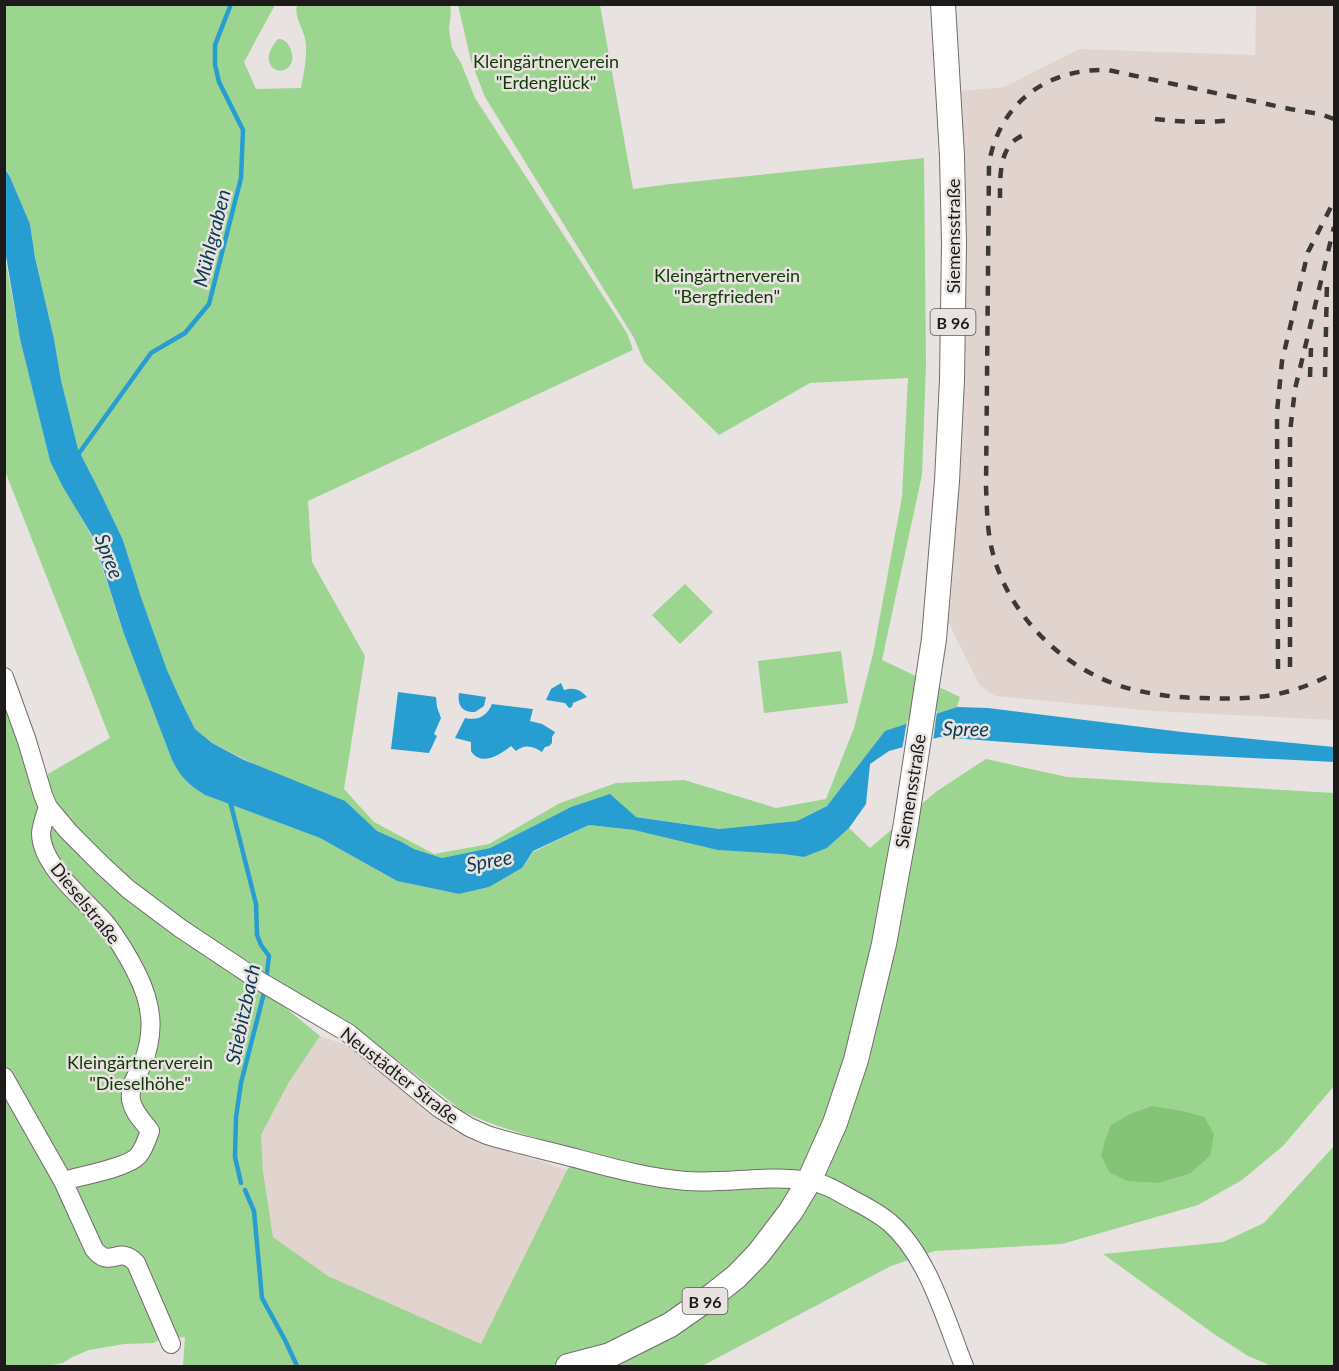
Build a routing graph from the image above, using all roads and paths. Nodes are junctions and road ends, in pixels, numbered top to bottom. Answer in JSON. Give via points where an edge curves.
{"nodes":[{"id":1,"x":944,"y":4,"type":"edge"},
{"id":2,"x":4,"y":678,"type":"edge"},
{"id":3,"x":48,"y":807,"type":"junction"},
{"id":4,"x":4,"y":1077,"type":"edge"},
{"id":5,"x":63,"y":1181,"type":"junction"},
{"id":6,"x":808,"y":1181,"type":"junction"},
{"id":7,"x":171,"y":1344,"type":"dead end"},
{"id":8,"x":568,"y":1366,"type":"edge"},
{"id":9,"x":964,"y":1366,"type":"edge"}],
"edges":[{"from":1,"to":6,"type":"main road","name":"Siemensstraße","number":"B 96","via":[[954,243],[952,380],[934,639],[884,944],[856,1060],[835,1123]]},
{"from":2,"to":3,"type":"street","name":"Neustädter Straße"},
{"from":3,"to":5,"type":"street","name":"Dieselstraße","via":[[41,835],[48,857],[107,925],[128,956],[146,992],[151,1018],[150,1041],[131,1099],[150,1131],[141,1152],[125,1164]]},
{"from":3,"to":6,"type":"street","name":"Neustädter Straße","via":[[128,889],[258,980],[348,1033],[439,1108],[469,1127],[617,1170],[659,1178]]},
{"from":4,"to":5,"type":"street"},
{"from":5,"to":7,"type":"street","via":[[100,1257],[123,1254],[136,1263]]},
{"from":6,"to":8,"type":"main road","name":"Siemensstraße","number":"B 96","via":[[759,1253],[713,1295],[670,1324],[610,1355]]},
{"from":6,"to":9,"type":"street","name":"Neustädter Straße","via":[[836,1190],[879,1214],[904,1237],[928,1275]]}]}
